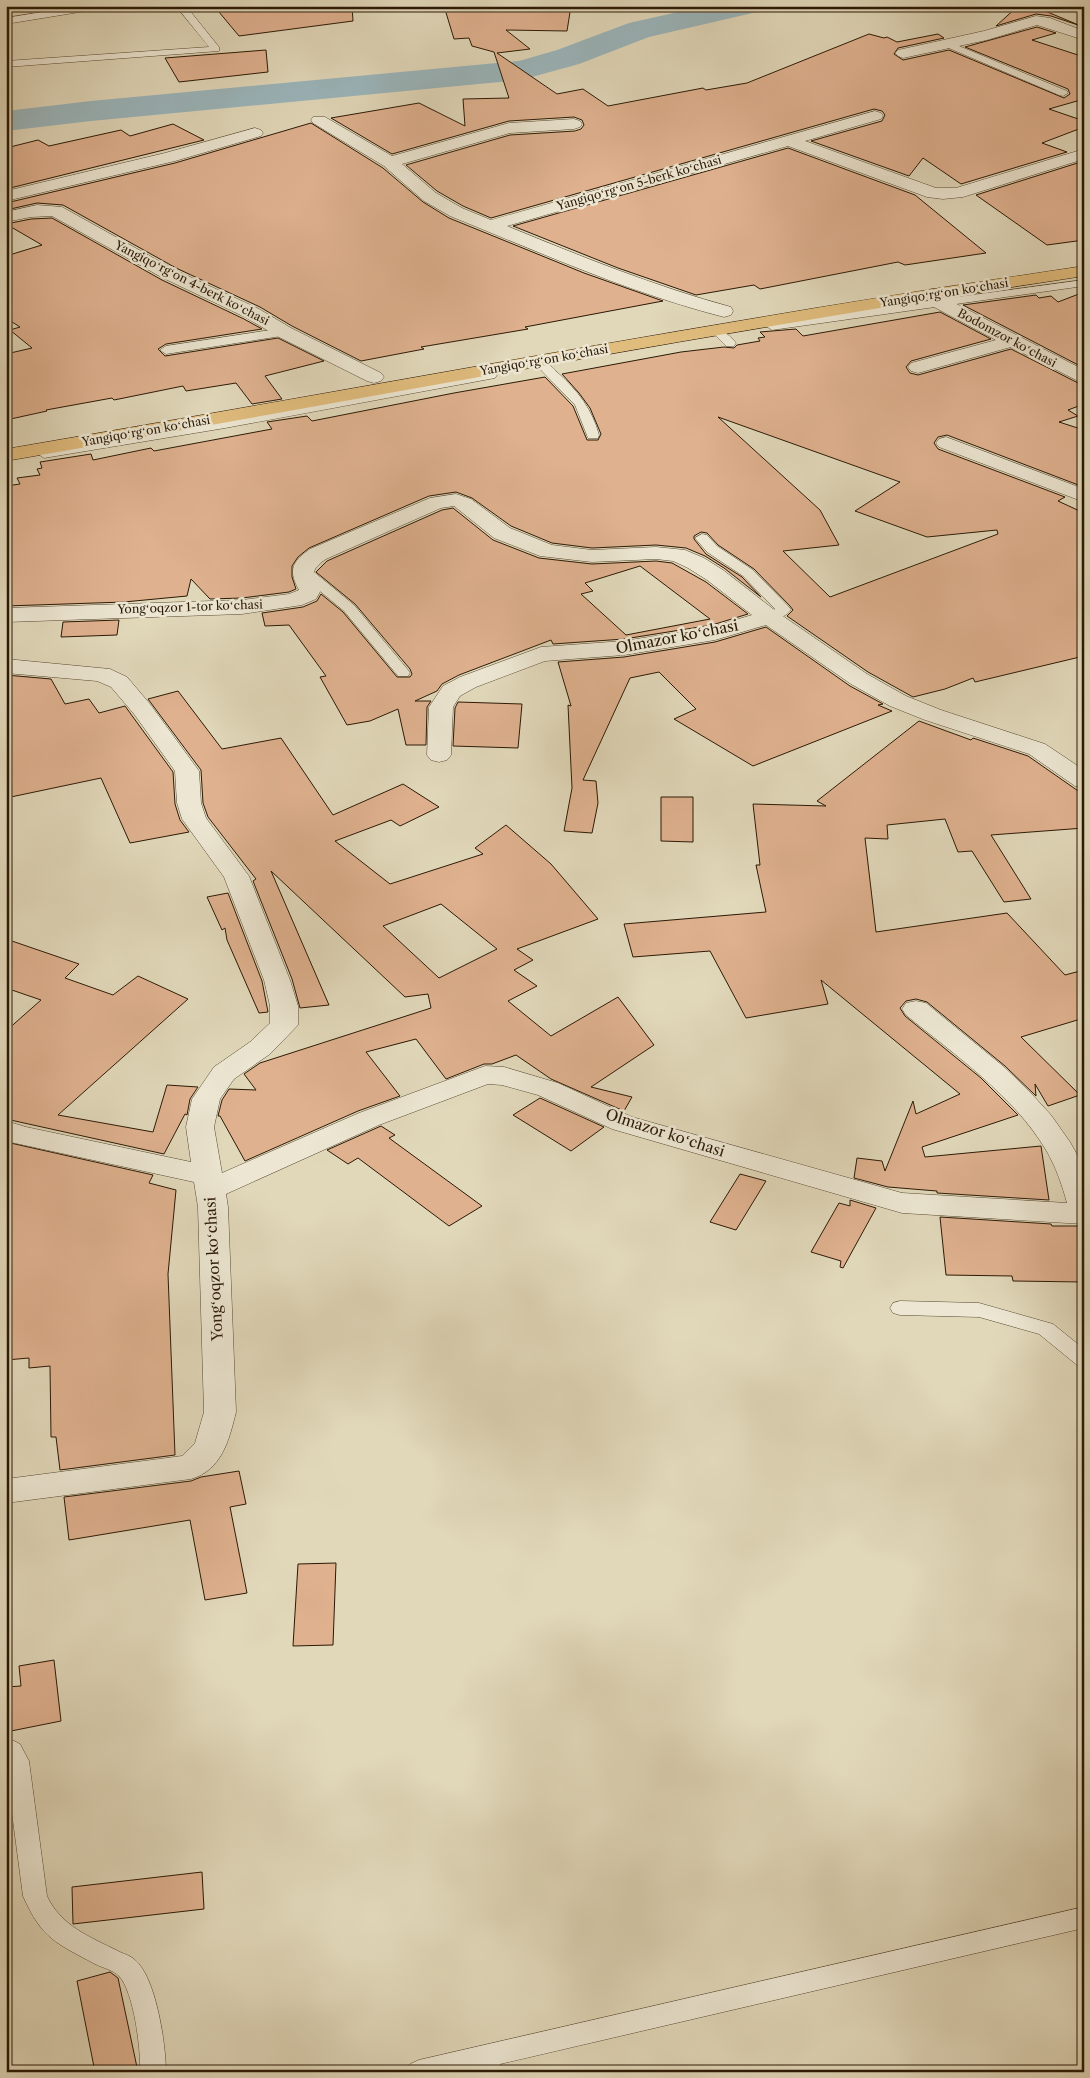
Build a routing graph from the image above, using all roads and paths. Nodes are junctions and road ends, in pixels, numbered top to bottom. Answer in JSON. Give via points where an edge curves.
{"nodes":[{"id":1,"x":98,"y":6,"type":"edge"},
{"id":2,"x":181,"y":6,"type":"edge"},
{"id":3,"x":6,"y":21,"type":"edge"},
{"id":4,"x":1084,"y":36,"type":"edge"},
{"id":5,"x":947,"y":44,"type":"junction"},
{"id":6,"x":903,"y":54,"type":"dead end"},
{"id":7,"x":6,"y":64,"type":"edge"},
{"id":8,"x":1063,"y":93,"type":"dead end"},
{"id":9,"x":875,"y":116,"type":"dead end"},
{"id":10,"x":319,"y":120,"type":"dead end"},
{"id":11,"x":574,"y":124,"type":"dead end"},
{"id":12,"x":255,"y":133,"type":"dead end"},
{"id":13,"x":790,"y":141,"type":"junction"},
{"id":14,"x":1084,"y":154,"type":"edge"},
{"id":15,"x":390,"y":162,"type":"junction"},
{"id":16,"x":6,"y":196,"type":"edge"},
{"id":17,"x":6,"y":218,"type":"edge"},
{"id":18,"x":488,"y":226,"type":"junction"},
{"id":19,"x":1084,"y":258,"type":"edge"},
{"id":20,"x":1084,"y":271,"type":"edge"},
{"id":21,"x":1084,"y":283,"type":"edge"},
{"id":22,"x":935,"y":298,"type":"junction"},
{"id":23,"x":724,"y":311,"type":"junction"},
{"id":24,"x":284,"y":332,"type":"junction"},
{"id":25,"x":720,"y":334,"type":"junction"},
{"id":26,"x":1013,"y":341,"type":"junction"},
{"id":27,"x":730,"y":343,"type":"dead end"},
{"id":28,"x":166,"y":350,"type":"dead end"},
{"id":29,"x":542,"y":365,"type":"junction"},
{"id":30,"x":918,"y":367,"type":"dead end"},
{"id":31,"x":374,"y":377,"type":"junction"},
{"id":32,"x":1084,"y":378,"type":"edge"},
{"id":33,"x":593,"y":435,"type":"dead end"},
{"id":34,"x":6,"y":440,"type":"edge"},
{"id":35,"x":946,"y":443,"type":"dead end"},
{"id":36,"x":6,"y":455,"type":"edge"},
{"id":37,"x":6,"y":460,"type":"edge"},
{"id":38,"x":1084,"y":496,"type":"edge"},
{"id":39,"x":702,"y":538,"type":"dead end"},
{"id":40,"x":303,"y":570,"type":"junction"},
{"id":41,"x":6,"y":615,"type":"edge"},
{"id":42,"x":769,"y":617,"type":"junction"},
{"id":43,"x":6,"y":666,"type":"edge"},
{"id":44,"x":403,"y":673,"type":"dead end"},
{"id":45,"x":438,"y":755,"type":"dead end"},
{"id":46,"x":1084,"y":781,"type":"edge"},
{"id":47,"x":916,"y":1009,"type":"dead end"},
{"id":48,"x":6,"y":1130,"type":"edge"},
{"id":49,"x":208,"y":1183,"type":"junction"},
{"id":50,"x":1084,"y":1212,"type":"edge"},
{"id":51,"x":900,"y":1308,"type":"dead end"},
{"id":52,"x":1084,"y":1360,"type":"edge"},
{"id":53,"x":6,"y":1491,"type":"edge"},
{"id":54,"x":6,"y":1746,"type":"edge"},
{"id":55,"x":1084,"y":1917,"type":"edge"},
{"id":56,"x":488,"y":2064,"type":"edge"},
{"id":57,"x":153,"y":2072,"type":"edge"},
{"id":58,"x":419,"y":2072,"type":"edge"}],
"edges":[{"from":1,"to":3,"type":"lane"},
{"from":2,"to":7,"type":"lane","via":[[216,49]]},
{"from":4,"to":5,"type":"street","via":[[1036,20]]},
{"from":5,"to":6,"type":"street"},
{"from":5,"to":8,"type":"lane"},
{"from":9,"to":13,"type":"street","name":"Yangiqoʻrgʻon 5-berk koʻchasi"},
{"from":10,"to":15,"type":"street"},
{"from":11,"to":15,"type":"street","via":[[509,128]]},
{"from":12,"to":16,"type":"street"},
{"from":13,"to":14,"type":"street","via":[[943,194],[957,193]]},
{"from":13,"to":18,"type":"street","name":"Yangiqoʻrgʻon 5-berk koʻchasi"},
{"from":15,"to":18,"type":"street","via":[[430,197]]},
{"from":17,"to":24,"type":"street","name":"Yangiqoʻrgʻon 4-berk koʻchasi","via":[[34,211],[56,211],[169,274],[252,313]]},
{"from":18,"to":23,"type":"street","via":[[643,285]]},
{"from":19,"to":23,"type":"main road","name":"Yangiqoʻrgʻon koʻchasi"},
{"from":20,"to":22,"type":"main road","name":"Yangiqoʻrgʻon koʻchasi"},
{"from":21,"to":22,"type":"lane"},
{"from":22,"to":25,"type":"lane"},
{"from":22,"to":26,"type":"street","name":"Bodomzor koʻchasi"},
{"from":22,"to":36,"type":"main road","name":"Yangiqoʻrgʻon koʻchasi","via":[[751,323]]},
{"from":23,"to":31,"type":"main road","name":"Yangiqoʻrgʻon koʻchasi"},
{"from":24,"to":28,"type":"lane"},
{"from":24,"to":31,"type":"street","name":"Yangiqoʻrgʻon 4-berk koʻchasi"},
{"from":25,"to":27,"type":"lane"},
{"from":25,"to":29,"type":"lane"},
{"from":26,"to":30,"type":"street"},
{"from":26,"to":32,"type":"street","name":"Bodomzor koʻchasi"},
{"from":29,"to":33,"type":"lane","via":[[579,401],[589,417]]},
{"from":29,"to":37,"type":"lane","via":[[225,424]]},
{"from":31,"to":34,"type":"main road","name":"Yangiqoʻrgʻon koʻchasi"},
{"from":35,"to":38,"type":"street"},
{"from":39,"to":42,"type":"lane","via":[[712,549],[748,573],[784,610]]},
{"from":40,"to":41,"type":"street","name":"Yongʻoqzor 1-tor koʻchasi","via":[[310,590],[294,600],[242,607]]},
{"from":40,"to":42,"type":"street","via":[[308,561],[318,554],[437,502],[456,500],[502,533],[548,551],[592,556],[678,555],[696,563]]},
{"from":40,"to":44,"type":"lane","via":[[349,608]]},
{"from":42,"to":45,"type":"street","name":"Olmazor koʻchasi","via":[[715,633],[624,648],[541,654],[468,682],[451,691],[441,707]]},
{"from":42,"to":46,"type":"street","via":[[859,679],[898,701],[933,716],[1037,749]]},
{"from":43,"to":49,"type":"street","name":"Yongʻoqzor koʻchasi","via":[[102,674],[119,682],[187,771],[189,803],[194,819],[236,876],[277,980],[284,1006],[284,1025],[260,1048],[224,1072],[206,1099],[200,1127]]},
{"from":47,"to":50,"type":"street","via":[[1005,1085],[1052,1134],[1080,1191]]},
{"from":48,"to":49,"type":"street"},
{"from":49,"to":50,"type":"street","name":"Olmazor koʻchasi","via":[[485,1075],[504,1076],[548,1089],[622,1123],[902,1203]]},
{"from":49,"to":53,"type":"street","name":"Yongʻoqzor koʻchasi","via":[[213,1208],[220,1412],[205,1456],[191,1467]]},
{"from":51,"to":52,"type":"lane","via":[[979,1310],[1046,1329]]},
{"from":54,"to":57,"type":"lane","via":[[17,1761],[35,1896],[41,1912],[71,1941],[95,1950],[130,1970],[138,1987],[152,2041]]},
{"from":55,"to":56,"type":"lane"},
{"from":56,"to":58,"type":"lane"}]}
